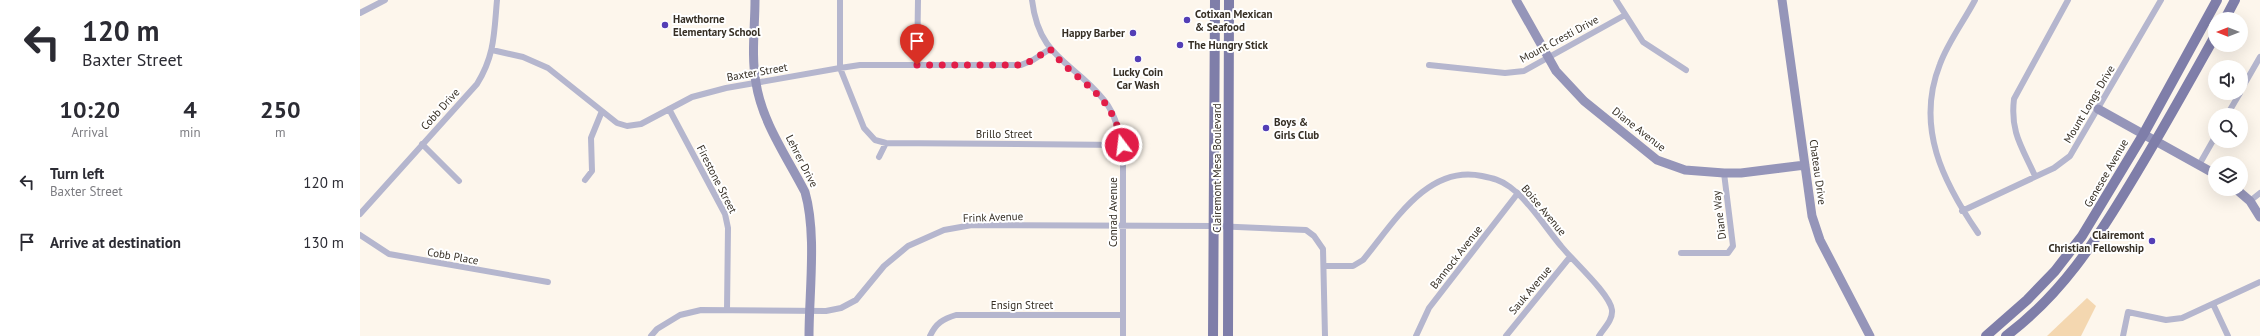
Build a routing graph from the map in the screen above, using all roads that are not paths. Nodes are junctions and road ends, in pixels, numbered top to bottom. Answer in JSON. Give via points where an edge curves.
{"nodes":[{"id":1,"x":385,"y":0,"type":"edge"},
{"id":2,"x":497,"y":0,"type":"edge"},
{"id":3,"x":755,"y":0,"type":"edge"},
{"id":4,"x":840,"y":0,"type":"edge"},
{"id":5,"x":918,"y":0,"type":"edge"},
{"id":6,"x":1032,"y":0,"type":"edge"},
{"id":7,"x":1215,"y":0,"type":"edge"},
{"id":8,"x":1229,"y":0,"type":"edge"},
{"id":9,"x":1516,"y":0,"type":"edge"},
{"id":10,"x":1616,"y":0,"type":"edge"},
{"id":11,"x":1782,"y":0,"type":"edge"},
{"id":12,"x":1975,"y":0,"type":"edge"},
{"id":13,"x":2068,"y":0,"type":"edge"},
{"id":14,"x":2161,"y":0,"type":"edge"},
{"id":15,"x":2217,"y":0,"type":"edge"},
{"id":16,"x":2235,"y":0,"type":"edge"},
{"id":17,"x":2229,"y":12,"type":"edge"},
{"id":18,"x":360,"y":13,"type":"edge"},
{"id":19,"x":1625,"y":15,"type":"junction"},
{"id":20,"x":1050,"y":49,"type":"junction"},
{"id":21,"x":2208,"y":49,"type":"edge"},
{"id":22,"x":492,"y":50,"type":"junction"},
{"id":23,"x":1550,"y":57,"type":"junction"},
{"id":24,"x":2260,"y":57,"type":"edge"},
{"id":25,"x":917,"y":65,"type":"junction"},
{"id":26,"x":1429,"y":65,"type":"dead end"},
{"id":27,"x":840,"y":68,"type":"junction"},
{"id":28,"x":1686,"y":70,"type":"dead end"},
{"id":29,"x":2248,"y":78,"type":"edge"},
{"id":30,"x":756,"y":83,"type":"junction"},
{"id":31,"x":669,"y":109,"type":"junction"},
{"id":32,"x":2098,"y":109,"type":"junction"},
{"id":33,"x":602,"y":112,"type":"junction"},
{"id":34,"x":2143,"y":135,"type":"junction"},
{"id":35,"x":2156,"y":142,"type":"junction"},
{"id":36,"x":422,"y":144,"type":"junction"},
{"id":37,"x":886,"y":144,"type":"junction"},
{"id":38,"x":1122,"y":145,"type":"junction"},
{"id":39,"x":2208,"y":148,"type":"edge"},
{"id":40,"x":879,"y":157,"type":"dead end"},
{"id":41,"x":1804,"y":165,"type":"junction"},
{"id":42,"x":2199,"y":165,"type":"junction"},
{"id":43,"x":2208,"y":170,"type":"edge"},
{"id":44,"x":1724,"y":173,"type":"junction"},
{"id":45,"x":2035,"y":176,"type":"junction"},
{"id":46,"x":585,"y":180,"type":"dead end"},
{"id":47,"x":459,"y":181,"type":"dead end"},
{"id":48,"x":2260,"y":193,"type":"edge"},
{"id":49,"x":1518,"y":194,"type":"junction"},
{"id":50,"x":2244,"y":196,"type":"edge"},
{"id":51,"x":2250,"y":201,"type":"junction"},
{"id":52,"x":1962,"y":210,"type":"junction"},
{"id":53,"x":360,"y":214,"type":"edge"},
{"id":54,"x":2260,"y":217,"type":"edge"},
{"id":55,"x":1123,"y":226,"type":"junction"},
{"id":56,"x":1214,"y":226,"type":"junction"},
{"id":57,"x":1229,"y":227,"type":"junction"},
{"id":58,"x":1978,"y":233,"type":"dead end"},
{"id":59,"x":360,"y":235,"type":"edge"},
{"id":60,"x":1681,"y":253,"type":"dead end"},
{"id":61,"x":1570,"y":258,"type":"junction"},
{"id":62,"x":1325,"y":266,"type":"junction"},
{"id":63,"x":548,"y":282,"type":"dead end"},
{"id":64,"x":2260,"y":282,"type":"edge"},
{"id":65,"x":2213,"y":304,"type":"junction"},
{"id":66,"x":727,"y":310,"type":"junction"},
{"id":67,"x":809,"y":311,"type":"junction"},
{"id":68,"x":1123,"y":315,"type":"junction"},
{"id":69,"x":651,"y":336,"type":"edge"},
{"id":70,"x":809,"y":336,"type":"edge"},
{"id":71,"x":930,"y":336,"type":"edge"},
{"id":72,"x":1123,"y":336,"type":"edge"},
{"id":73,"x":1213,"y":336,"type":"edge"},
{"id":74,"x":1228,"y":336,"type":"edge"},
{"id":75,"x":1325,"y":336,"type":"edge"},
{"id":76,"x":1416,"y":336,"type":"edge"},
{"id":77,"x":1506,"y":336,"type":"edge"},
{"id":78,"x":1599,"y":336,"type":"edge"},
{"id":79,"x":1870,"y":336,"type":"edge"},
{"id":80,"x":1986,"y":336,"type":"edge"},
{"id":81,"x":2006,"y":336,"type":"edge"},
{"id":82,"x":2123,"y":336,"type":"edge"},
{"id":83,"x":2228,"y":336,"type":"edge"}],
"edges":[{"from":1,"to":18,"type":"street"},
{"from":2,"to":22,"type":"street","name":"Cobb Drive"},
{"from":3,"to":30,"type":"street","name":"Lehrer Drive"},
{"from":4,"to":27,"type":"street"},
{"from":5,"to":25,"type":"street"},
{"from":6,"to":20,"type":"street","name":"Conrad Avenue","via":[[1037,24]]},
{"from":7,"to":56,"type":"main road","name":"Clairemont Mesa Boulevard"},
{"from":8,"to":57,"type":"main road","name":"Clairemont Mesa Boulevard"},
{"from":9,"to":23,"type":"street","name":"Diane Avenue"},
{"from":10,"to":19,"type":"street"},
{"from":11,"to":41,"type":"street","name":"Chateau Drive"},
{"from":12,"to":52,"type":"street","via":[[1940,65],[1931,114],[1933,145]]},
{"from":13,"to":45,"type":"street","via":[[2014,99],[2014,131]]},
{"from":14,"to":32,"type":"street","name":"Mount Longs Drive"},
{"from":15,"to":34,"type":"main road","name":"Genesee Avenue"},
{"from":16,"to":17,"type":"main road"},
{"from":19,"to":23,"type":"street","name":"Mount Cresti Drive"},
{"from":19,"to":28,"type":"street","via":[[1643,42]]},
{"from":20,"to":25,"type":"street","name":"Baxter Street","via":[[1021,65]]},
{"from":20,"to":38,"type":"street","name":"Conrad Avenue","via":[[1104,100],[1111,112]]},
{"from":21,"to":35,"type":"main road"},
{"from":22,"to":33,"type":"street","name":"Baxter Street","via":[[523,57],[548,68]]},
{"from":22,"to":36,"type":"street","name":"Cobb Drive","via":[[488,66],[477,84]]},
{"from":23,"to":26,"type":"street","name":"Mount Cresti Drive","via":[[1524,71],[1505,73]]},
{"from":23,"to":44,"type":"street","name":"Diane Avenue","via":[[1556,71],[1584,101],[1657,160],[1685,170]]},
{"from":24,"to":29,"type":"street"},
{"from":25,"to":27,"type":"street","name":"Baxter Street","via":[[860,65]]},
{"from":27,"to":30,"type":"street","name":"Baxter Street"},
{"from":27,"to":37,"type":"street","via":[[864,128],[875,140]]},
{"from":30,"to":31,"type":"street","name":"Baxter Street","via":[[692,97]]},
{"from":30,"to":67,"type":"street","name":"Lehrer Drive","via":[[765,116],[805,192],[811,226]]},
{"from":31,"to":33,"type":"street","name":"Baxter Street","via":[[641,124],[627,126],[617,123]]},
{"from":31,"to":66,"type":"street","name":"Firestone Street","via":[[725,214],[728,228]]},
{"from":32,"to":34,"type":"street"},
{"from":32,"to":45,"type":"street","name":"Mount Longs Drive","via":[[2070,156],[2054,168]]},
{"from":33,"to":46,"type":"street","via":[[591,138],[592,171]]},
{"from":34,"to":35,"type":"street"},
{"from":34,"to":80,"type":"main road","name":"Genesee Avenue","via":[[2075,246],[2056,271]]},
{"from":35,"to":42,"type":"street"},
{"from":35,"to":81,"type":"main road","via":[[2090,249],[2069,277]]},
{"from":36,"to":47,"type":"street"},
{"from":36,"to":53,"type":"street","name":"Cobb Drive"},
{"from":37,"to":38,"type":"street","name":"Brillo Street"},
{"from":37,"to":40,"type":"street"},
{"from":38,"to":55,"type":"street","name":"Conrad Avenue"},
{"from":39,"to":42,"type":"street"},
{"from":41,"to":44,"type":"street","name":"Diane Avenue"},
{"from":41,"to":79,"type":"street","name":"Chateau Drive","via":[[1812,216],[1820,240]]},
{"from":42,"to":43,"type":"street"},
{"from":44,"to":60,"type":"street","name":"Diane Way","via":[[1733,246],[1728,253]]},
{"from":45,"to":52,"type":"street","name":"Mount Longs Drive"},
{"from":48,"to":51,"type":"street"},
{"from":49,"to":61,"type":"street","name":"Boise Avenue"},
{"from":49,"to":62,"type":"street","name":"Boise Avenue","via":[[1503,182],[1470,173],[1434,182],[1418,194],[1363,260],[1353,266]]},
{"from":49,"to":76,"type":"street","name":"Bannock Avenue","via":[[1429,308]]},
{"from":50,"to":51,"type":"street"},
{"from":51,"to":54,"type":"street"},
{"from":52,"to":58,"type":"street"},
{"from":55,"to":56,"type":"street","name":"Frink Avenue"},
{"from":55,"to":67,"type":"street","name":"Frink Avenue","via":[[972,226],[944,230],[908,246],[884,266],[856,300],[841,308]]},
{"from":55,"to":68,"type":"street","name":"Conrad Avenue"},
{"from":56,"to":57,"type":"street","name":"Frink Avenue"},
{"from":56,"to":73,"type":"main road","name":"Clairemont Mesa Boulevard"},
{"from":57,"to":62,"type":"street","name":"Frink Avenue","via":[[1306,230],[1323,248]]},
{"from":57,"to":74,"type":"main road","name":"Clairemont Mesa Boulevard"},
{"from":59,"to":63,"type":"street","name":"Cobb Place","via":[[389,254]]},
{"from":61,"to":77,"type":"street","name":"Sauk Avenue"},
{"from":61,"to":78,"type":"street","name":"Boise Avenue","via":[[1608,298],[1612,310],[1610,320]]},
{"from":62,"to":75,"type":"street","name":"Frink Avenue"},
{"from":64,"to":65,"type":"street"},
{"from":65,"to":82,"type":"street","via":[[2182,318],[2166,320],[2128,312]]},
{"from":65,"to":83,"type":"street"},
{"from":66,"to":67,"type":"street","name":"Frink Avenue"},
{"from":66,"to":69,"type":"street","name":"Frink Avenue","via":[[701,310],[680,315],[657,329]]},
{"from":67,"to":70,"type":"street","name":"Lehrer Drive"},
{"from":68,"to":71,"type":"street","name":"Ensign Street","via":[[956,315],[942,319]]},
{"from":68,"to":72,"type":"street","name":"Conrad Avenue"}]}
